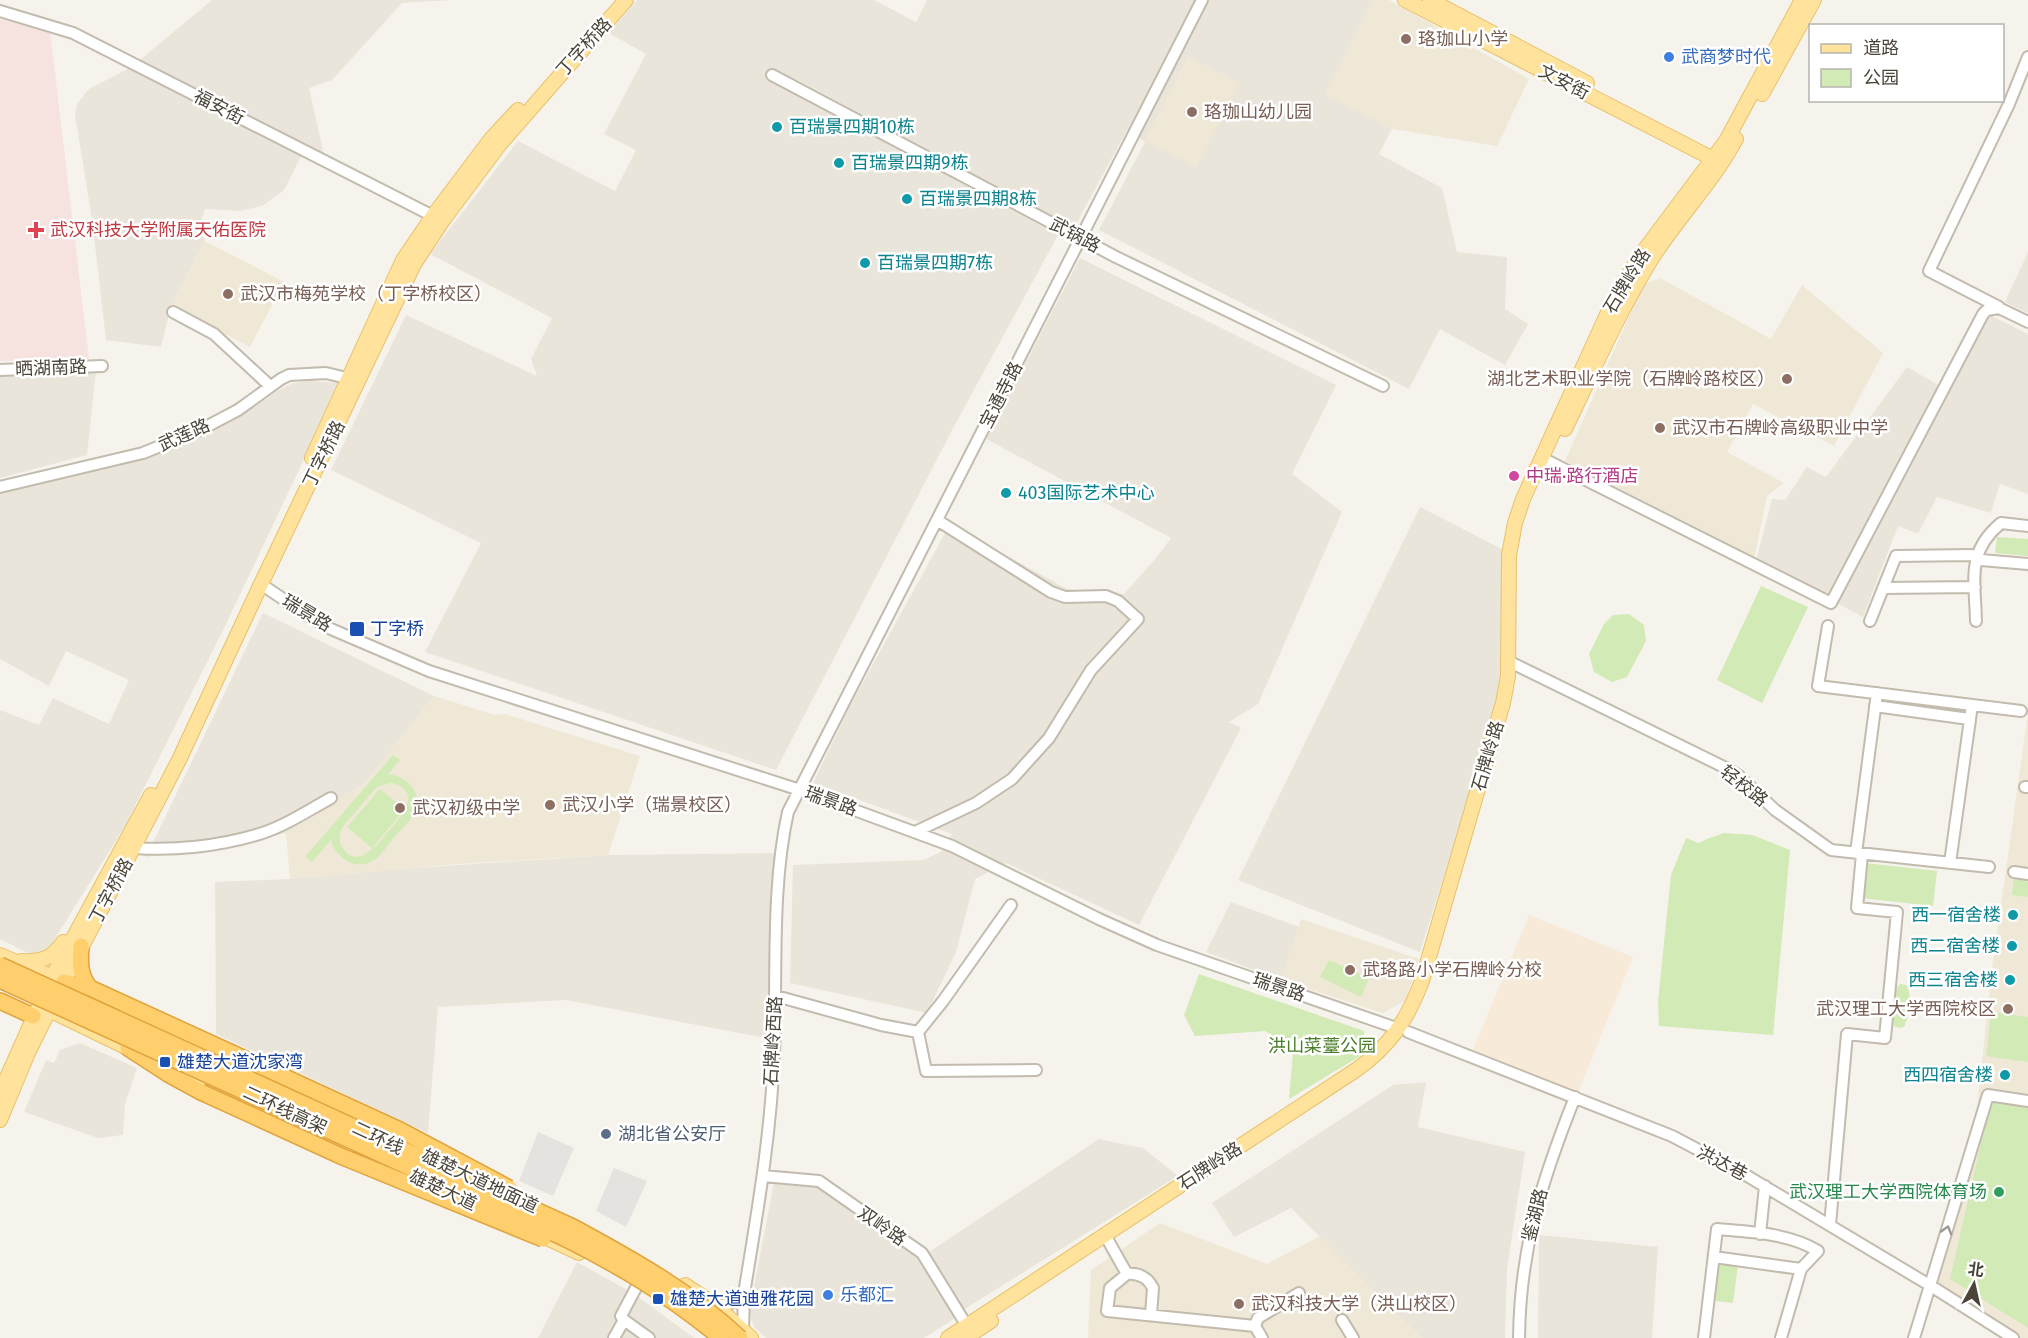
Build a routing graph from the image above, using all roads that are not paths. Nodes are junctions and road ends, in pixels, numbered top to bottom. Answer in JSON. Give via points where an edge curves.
{"nodes":[{"id":1,"x":614,"y":0,"type":"edge"},
{"id":2,"x":626,"y":0,"type":"edge"},
{"id":3,"x":1203,"y":0,"type":"edge"},
{"id":4,"x":1405,"y":0,"type":"edge"},
{"id":5,"x":1430,"y":0,"type":"edge"},
{"id":6,"x":1802,"y":0,"type":"edge"},
{"id":7,"x":1814,"y":0,"type":"edge"},
{"id":8,"x":0,"y":11,"type":"edge"},
{"id":9,"x":2028,"y":57,"type":"edge"},
{"id":10,"x":772,"y":75,"type":"dead end"},
{"id":11,"x":1720,"y":158,"type":"junction"},
{"id":12,"x":433,"y":216,"type":"junction"},
{"id":13,"x":1081,"y":238,"type":"junction"},
{"id":14,"x":1999,"y":308,"type":"junction"},
{"id":15,"x":173,"y":312,"type":"dead end"},
{"id":16,"x":2028,"y":322,"type":"edge"},
{"id":17,"x":102,"y":366,"type":"dead end"},
{"id":18,"x":0,"y":370,"type":"edge"},
{"id":19,"x":354,"y":380,"type":"junction"},
{"id":20,"x":270,"y":386,"type":"junction"},
{"id":21,"x":1383,"y":386,"type":"dead end"},
{"id":22,"x":1546,"y":460,"type":"junction"},
{"id":23,"x":0,"y":487,"type":"edge"},
{"id":24,"x":937,"y":520,"type":"junction"},
{"id":25,"x":2028,"y":526,"type":"edge"},
{"id":26,"x":1977,"y":557,"type":"junction"},
{"id":27,"x":2028,"y":564,"type":"edge"},
{"id":28,"x":261,"y":584,"type":"junction"},
{"id":29,"x":1975,"y":587,"type":"junction"},
{"id":30,"x":1883,"y":588,"type":"junction"},
{"id":31,"x":1870,"y":621,"type":"dead end"},
{"id":32,"x":1976,"y":621,"type":"dead end"},
{"id":33,"x":1828,"y":626,"type":"dead end"},
{"id":34,"x":1512,"y":663,"type":"junction"},
{"id":35,"x":1877,"y":693,"type":"junction"},
{"id":36,"x":1972,"y":705,"type":"junction"},
{"id":37,"x":1875,"y":706,"type":"junction"},
{"id":38,"x":2021,"y":711,"type":"dead end"},
{"id":39,"x":1969,"y":720,"type":"junction"},
{"id":40,"x":800,"y":790,"type":"junction"},
{"id":41,"x":332,"y":798,"type":"dead end"},
{"id":42,"x":915,"y":832,"type":"junction"},
{"id":43,"x":135,"y":848,"type":"junction"},
{"id":44,"x":1859,"y":853,"type":"junction"},
{"id":45,"x":1950,"y":863,"type":"junction"},
{"id":46,"x":1989,"y":867,"type":"dead end"},
{"id":47,"x":2014,"y":872,"type":"dead end"},
{"id":48,"x":2028,"y":874,"type":"edge"},
{"id":49,"x":1011,"y":905,"type":"dead end"},
{"id":50,"x":79,"y":940,"type":"junction"},
{"id":51,"x":0,"y":955,"type":"edge"},
{"id":52,"x":7,"y":963,"type":"edge"},
{"id":53,"x":58,"y":979,"type":"junction"},
{"id":54,"x":0,"y":980,"type":"edge"},
{"id":55,"x":0,"y":987,"type":"edge"},
{"id":56,"x":90,"y":988,"type":"junction"},
{"id":57,"x":776,"y":996,"type":"junction"},
{"id":58,"x":0,"y":1001,"type":"edge"},
{"id":59,"x":38,"y":1018,"type":"junction"},
{"id":60,"x":1403,"y":1030,"type":"junction"},
{"id":61,"x":918,"y":1032,"type":"junction"},
{"id":62,"x":128,"y":1048,"type":"junction"},
{"id":63,"x":23,"y":1051,"type":"junction"},
{"id":64,"x":1036,"y":1070,"type":"dead end"},
{"id":65,"x":0,"y":1093,"type":"edge"},
{"id":66,"x":1575,"y":1097,"type":"junction"},
{"id":67,"x":2028,"y":1101,"type":"edge"},
{"id":68,"x":0,"y":1120,"type":"edge"},
{"id":69,"x":763,"y":1176,"type":"junction"},
{"id":70,"x":1765,"y":1186,"type":"junction"},
{"id":71,"x":1830,"y":1225,"type":"junction"},
{"id":72,"x":573,"y":1227,"type":"junction"},
{"id":73,"x":1760,"y":1234,"type":"junction"},
{"id":74,"x":1107,"y":1239,"type":"junction"},
{"id":75,"x":1714,"y":1257,"type":"junction"},
{"id":76,"x":1801,"y":1269,"type":"junction"},
{"id":77,"x":1127,"y":1274,"type":"junction"},
{"id":78,"x":638,"y":1284,"type":"junction"},
{"id":79,"x":1931,"y":1286,"type":"junction"},
{"id":80,"x":1299,"y":1293,"type":"dead end"},
{"id":81,"x":744,"y":1294,"type":"junction"},
{"id":82,"x":715,"y":1305,"type":"junction"},
{"id":83,"x":1151,"y":1315,"type":"junction"},
{"id":84,"x":624,"y":1320,"type":"junction"},
{"id":85,"x":1342,"y":1320,"type":"dead end"},
{"id":86,"x":1255,"y":1326,"type":"junction"},
{"id":87,"x":966,"y":1332,"type":"edge"},
{"id":88,"x":745,"y":1335,"type":"edge"},
{"id":89,"x":614,"y":1338,"type":"edge"},
{"id":90,"x":649,"y":1338,"type":"edge"},
{"id":91,"x":712,"y":1338,"type":"edge"},
{"id":92,"x":721,"y":1338,"type":"edge"},
{"id":93,"x":948,"y":1338,"type":"edge"},
{"id":94,"x":1262,"y":1338,"type":"edge"},
{"id":95,"x":1353,"y":1338,"type":"edge"},
{"id":96,"x":1519,"y":1338,"type":"edge"},
{"id":97,"x":1704,"y":1338,"type":"edge"},
{"id":98,"x":1781,"y":1338,"type":"edge"},
{"id":99,"x":1914,"y":1338,"type":"edge"},
{"id":100,"x":2013,"y":1338,"type":"edge"}],
"edges":[{"from":1,"to":12,"type":"main road","name":"丁字桥路","via":[[491,139]]},
{"from":2,"to":19,"type":"main road","name":"丁字桥路","via":[[500,144],[442,220],[414,264]]},
{"from":3,"to":13,"type":"street","name":"宝通寺路"},
{"from":4,"to":11,"type":"main road","name":"文安街"},
{"from":5,"to":11,"type":"main road","name":"文安街"},
{"from":6,"to":11,"type":"main road","name":"石牌岭路"},
{"from":7,"to":11,"type":"main road","name":"石牌岭路"},
{"from":8,"to":12,"type":"street","name":"福安街","via":[[73,33]]},
{"from":9,"to":14,"type":"street","via":[[1929,271]]},
{"from":10,"to":13,"type":"street","name":"武锅路"},
{"from":11,"to":22,"type":"main road","name":"石牌岭路","via":[[1637,260],[1615,297]]},
{"from":12,"to":19,"type":"main road","name":"丁字桥路","via":[[384,299]]},
{"from":13,"to":21,"type":"street","name":"武锅路"},
{"from":13,"to":24,"type":"street","name":"宝通寺路"},
{"from":14,"to":16,"type":"street"},
{"from":14,"to":22,"type":"street","via":[[1983,314],[1831,603]]},
{"from":15,"to":20,"type":"street","via":[[214,334]]},
{"from":17,"to":18,"type":"street","name":"晒湖南路"},
{"from":19,"to":20,"type":"street","name":"武莲路","via":[[326,373],[289,375]]},
{"from":19,"to":28,"type":"main road","name":"丁字桥路"},
{"from":19,"to":50,"type":"main road","name":"丁字桥路"},
{"from":20,"to":23,"type":"street","name":"武莲路","via":[[238,410],[143,453]]},
{"from":22,"to":34,"type":"main road","name":"石牌岭路","via":[[1519,509],[1511,538],[1507,578]]},
{"from":24,"to":40,"type":"street","name":"宝通寺路"},
{"from":24,"to":42,"type":"street","via":[[1051,592],[1065,597],[1106,596],[1138,619],[1091,670],[1049,738],[1012,779],[976,803]]},
{"from":25,"to":26,"type":"street","via":[[2001,523],[1984,539]]},
{"from":26,"to":27,"type":"street"},
{"from":26,"to":29,"type":"street"},
{"from":26,"to":30,"type":"street","via":[[1896,556]]},
{"from":28,"to":40,"type":"street","name":"瑞景路","via":[[332,629],[429,671]]},
{"from":28,"to":43,"type":"main road","name":"丁字桥路"},
{"from":29,"to":30,"type":"street"},
{"from":29,"to":32,"type":"street"},
{"from":30,"to":31,"type":"street"},
{"from":33,"to":35,"type":"street","via":[[1818,686]]},
{"from":34,"to":44,"type":"street","name":"轻校路","via":[[1728,769],[1775,810],[1831,850]]},
{"from":34,"to":60,"type":"main road","name":"石牌岭路","via":[[1458,862]]},
{"from":35,"to":36,"type":"street"},
{"from":35,"to":37,"type":"street"},
{"from":36,"to":38,"type":"street"},
{"from":36,"to":39,"type":"street"},
{"from":37,"to":39,"type":"street"},
{"from":37,"to":44,"type":"street"},
{"from":39,"to":45,"type":"street"},
{"from":40,"to":42,"type":"street","name":"瑞景路"},
{"from":40,"to":57,"type":"street","name":"石牌岭西路","via":[[784,830],[778,884]]},
{"from":41,"to":43,"type":"street","via":[[256,835],[159,850]]},
{"from":42,"to":60,"type":"street","name":"瑞景路","via":[[1157,945]]},
{"from":43,"to":50,"type":"main road","name":"丁字桥路"},
{"from":44,"to":45,"type":"street","name":"轻校路"},
{"from":44,"to":71,"type":"street","via":[[1857,908],[1897,912],[1885,1038],[1847,1034]]},
{"from":45,"to":46,"type":"street","name":"轻校路"},
{"from":47,"to":48,"type":"street"},
{"from":49,"to":61,"type":"street"},
{"from":50,"to":52,"type":"main road","via":[[67,936],[47,959]]},
{"from":50,"to":53,"type":"main road"},
{"from":50,"to":56,"type":"highway","via":[[82,975]]},
{"from":51,"to":52,"type":"main road","name":"雄楚大道地面道"},
{"from":52,"to":53,"type":"main road","name":"雄楚大道地面道"},
{"from":52,"to":72,"type":"highway","name":"二环线","bridge":true},
{"from":53,"to":56,"type":"highway"},
{"from":53,"to":59,"type":"main road"},
{"from":53,"to":82,"type":"main road","name":"雄楚大道地面道","via":[[596,1236],[655,1266]]},
{"from":54,"to":92,"type":"highway","name":"二环线高架","bridge":true,"via":[[564,1238],[659,1290]]},
{"from":55,"to":59,"type":"main road","name":"雄楚大道"},
{"from":56,"to":72,"type":"highway","bridge":true,"via":[[408,1134],[548,1209]]},
{"from":57,"to":61,"type":"street"},
{"from":57,"to":69,"type":"street","name":"石牌岭西路"},
{"from":58,"to":59,"type":"highway"},
{"from":59,"to":62,"type":"main road","name":"雄楚大道"},
{"from":59,"to":63,"type":"main road"},
{"from":60,"to":66,"type":"street","name":"洪达巷"},
{"from":60,"to":74,"type":"main road","name":"石牌岭路","via":[[1356,1070]]},
{"from":61,"to":64,"type":"street","via":[[926,1071]]},
{"from":62,"to":78,"type":"main road","name":"雄楚大道","via":[[584,1255]]},
{"from":62,"to":91,"type":"highway","bridge":true,"via":[[201,1092],[343,1157],[594,1262],[650,1291]]},
{"from":63,"to":65,"type":"main road"},
{"from":63,"to":68,"type":"main road"},
{"from":66,"to":70,"type":"street","name":"洪达巷","via":[[1672,1136]]},
{"from":66,"to":96,"type":"street","name":"鉴湖路","via":[[1547,1168],[1531,1225]]},
{"from":79,"to":67,"type":"street","one_way":true,"via":[[1988,1095]]},
{"from":69,"to":81,"type":"street","name":"石牌岭西路"},
{"from":69,"to":87,"type":"street","name":"双岭路","via":[[819,1181],[922,1253]]},
{"from":70,"to":71,"type":"street","name":"洪达巷"},
{"from":70,"to":73,"type":"street"},
{"from":71,"to":79,"type":"street","name":"洪达巷"},
{"from":72,"to":88,"type":"highway","name":"二环线","bridge":true,"via":[[636,1261]]},
{"from":73,"to":75,"type":"street","via":[[1717,1229]]},
{"from":73,"to":76,"type":"street","via":[[1817,1249]]},
{"from":74,"to":77,"type":"street"},
{"from":74,"to":87,"type":"main road","name":"石牌岭路"},
{"from":75,"to":76,"type":"street"},
{"from":75,"to":97,"type":"street"},
{"from":76,"to":98,"type":"street"},
{"from":77,"to":83,"type":"street","via":[[1140,1275],[1153,1288]]},
{"from":77,"to":83,"type":"street","via":[[1110,1288],[1107,1311]]},
{"from":78,"to":84,"type":"street","via":[[621,1316]]},
{"from":78,"to":91,"type":"main road","name":"雄楚大道"},
{"from":79,"to":99,"type":"street"},
{"from":79,"to":100,"type":"street","name":"洪达巷"},
{"from":80,"to":86,"type":"street","via":[[1258,1318]]},
{"from":81,"to":82,"type":"street","via":[[737,1301]]},
{"from":81,"to":88,"type":"street","name":"石牌岭西路"},
{"from":82,"to":88,"type":"main road","name":"雄楚大道地面道"},
{"from":83,"to":86,"type":"street"},
{"from":84,"to":89,"type":"street"},
{"from":84,"to":90,"type":"street"},
{"from":85,"to":95,"type":"street"},
{"from":86,"to":94,"type":"street"},
{"from":87,"to":93,"type":"main road","name":"石牌岭路"}]}
